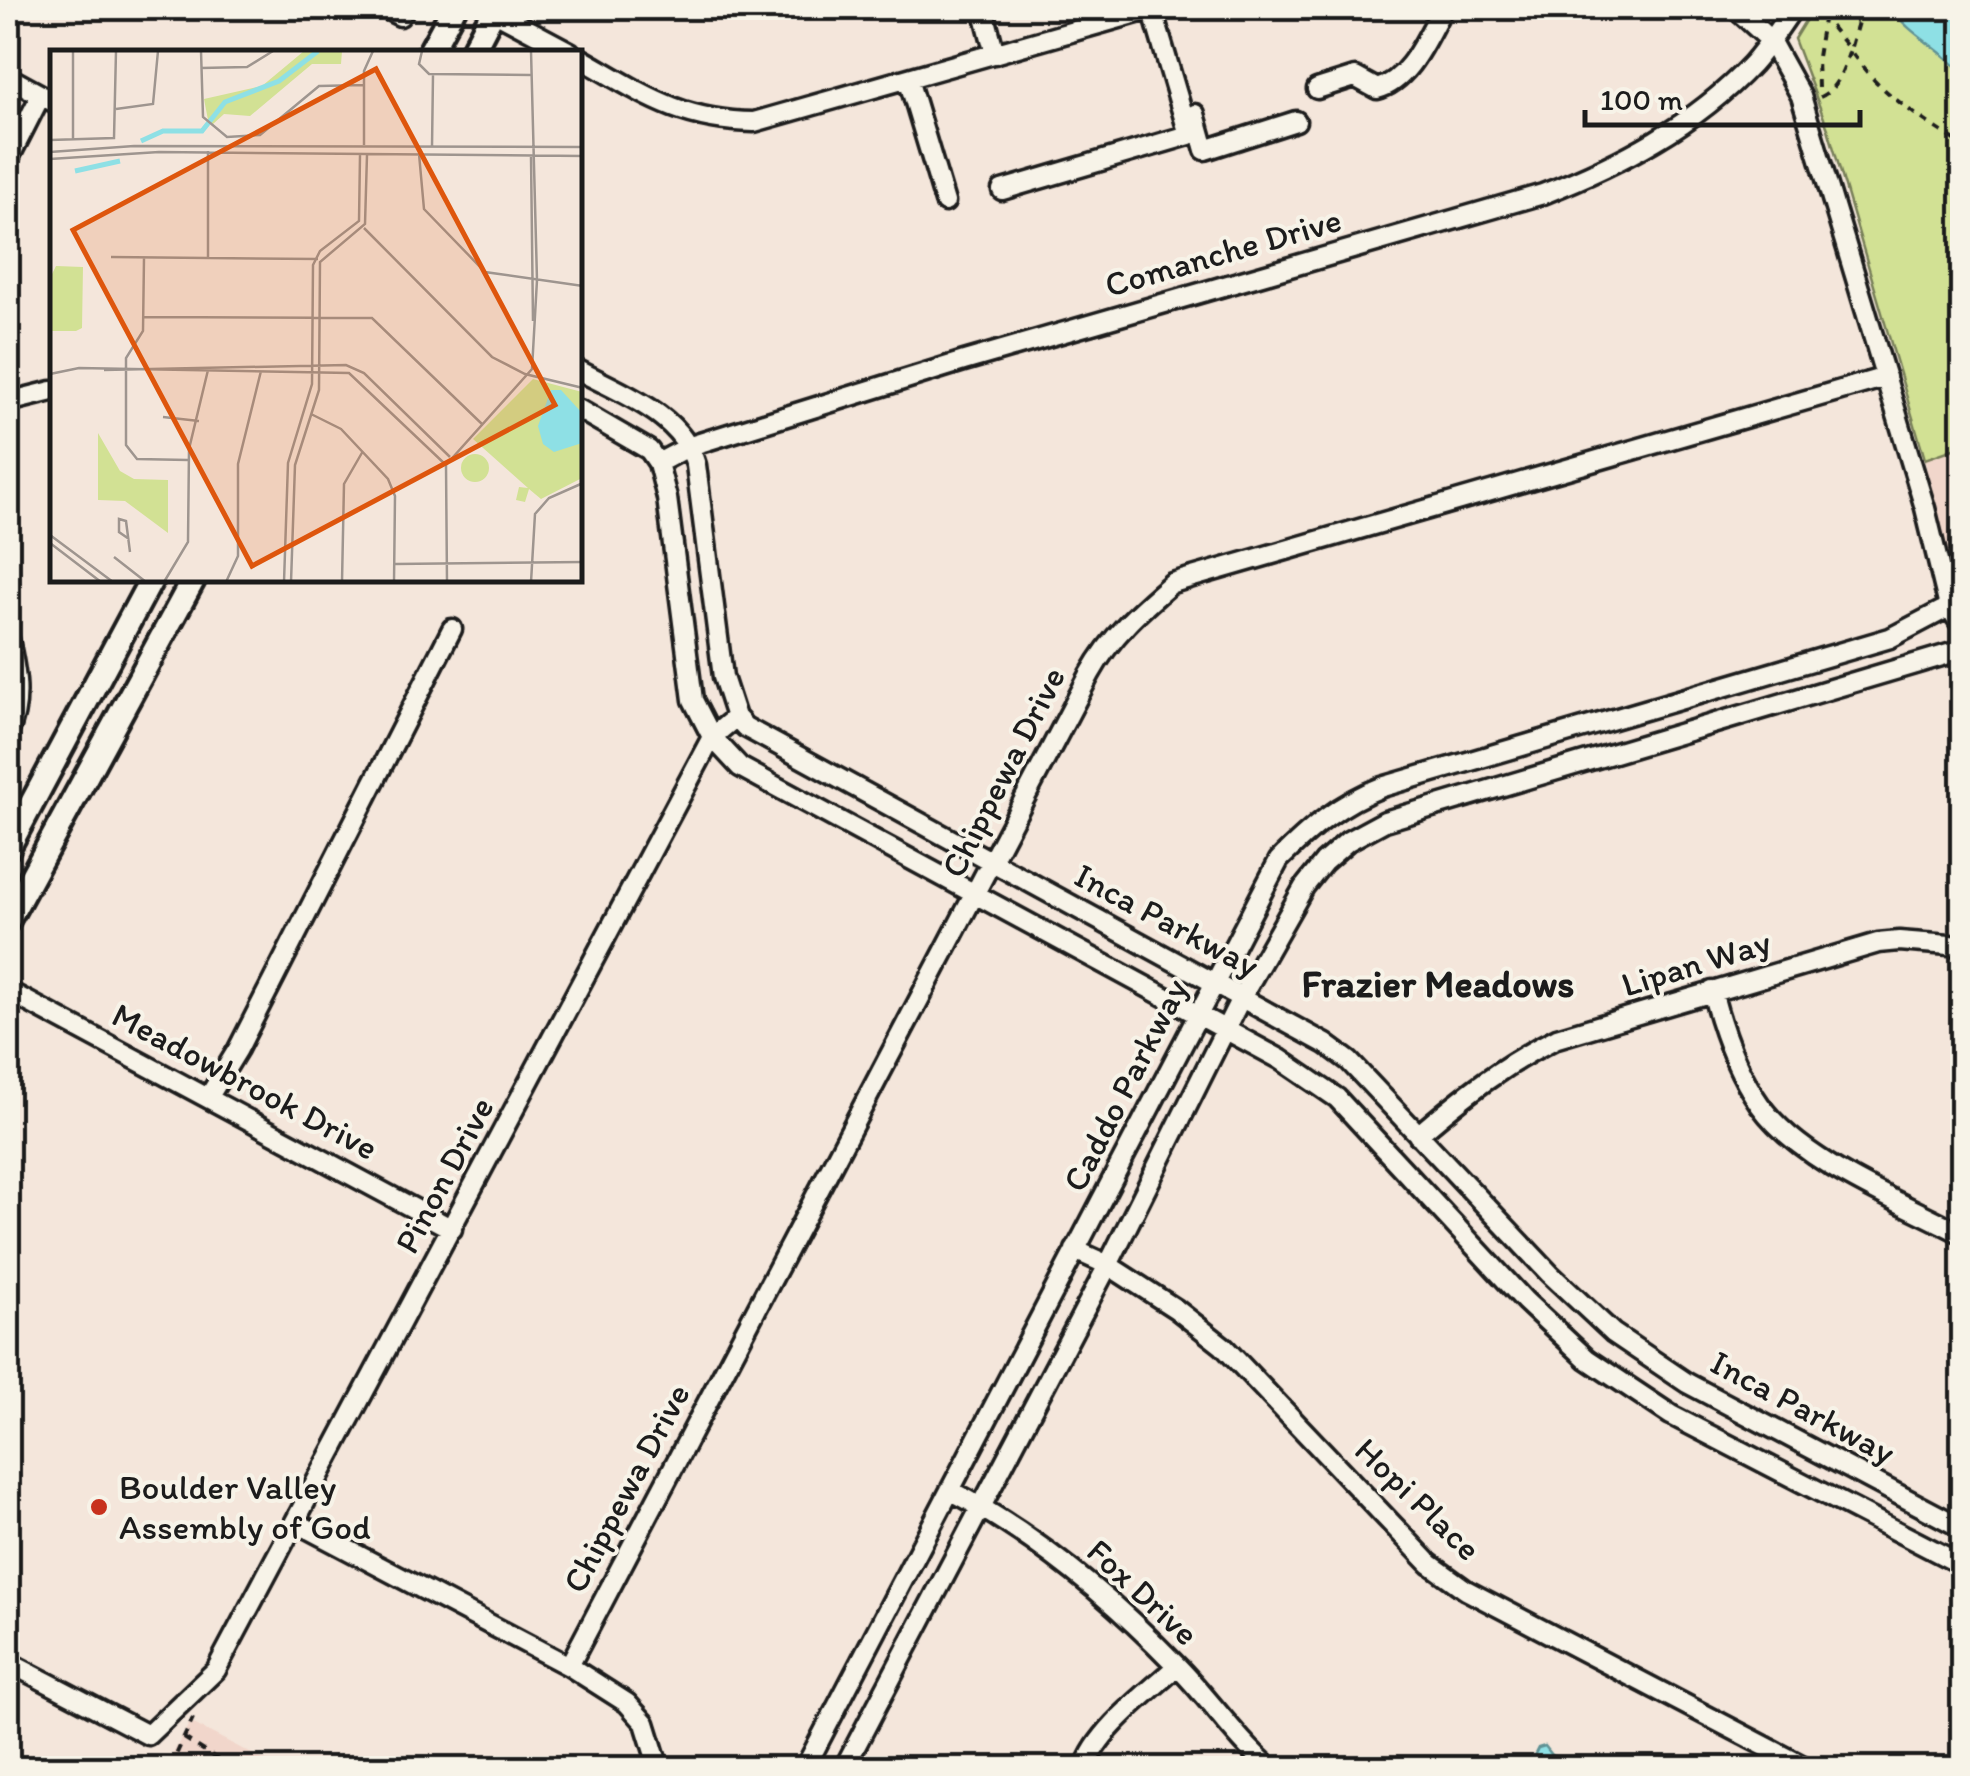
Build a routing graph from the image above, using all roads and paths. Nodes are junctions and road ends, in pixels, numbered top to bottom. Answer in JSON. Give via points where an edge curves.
{"nodes":[{"id":1,"x":384,"y":8,"type":"edge"},
{"id":2,"x":405,"y":8,"type":"edge"},
{"id":3,"x":454,"y":8,"type":"edge"},
{"id":4,"x":983,"y":8,"type":"edge"},
{"id":5,"x":1154,"y":8,"type":"edge"},
{"id":6,"x":1164,"y":8,"type":"edge"},
{"id":7,"x":1443,"y":8,"type":"edge"},
{"id":8,"x":1735,"y":8,"type":"edge"},
{"id":9,"x":1792,"y":8,"type":"edge"},
{"id":10,"x":1824,"y":8,"type":"edge"},
{"id":11,"x":1862,"y":8,"type":"edge"},
{"id":12,"x":494,"y":9,"type":"edge"},
{"id":13,"x":1823,"y":17,"type":"junction"},
{"id":14,"x":1770,"y":40,"type":"junction"},
{"id":15,"x":431,"y":50,"type":"edge"},
{"id":16,"x":473,"y":50,"type":"edge"},
{"id":17,"x":566,"y":50,"type":"edge"},
{"id":18,"x":1850,"y":50,"type":"junction"},
{"id":19,"x":996,"y":54,"type":"junction"},
{"id":20,"x":582,"y":59,"type":"edge"},
{"id":21,"x":8,"y":77,"type":"edge"},
{"id":22,"x":908,"y":79,"type":"junction"},
{"id":23,"x":1317,"y":89,"type":"dead end"},
{"id":24,"x":47,"y":98,"type":"edge"},
{"id":25,"x":1296,"y":120,"type":"dead end"},
{"id":26,"x":1962,"y":144,"type":"edge"},
{"id":27,"x":8,"y":160,"type":"edge"},
{"id":28,"x":1002,"y":190,"type":"dead end"},
{"id":29,"x":946,"y":202,"type":"dead end"},
{"id":30,"x":582,"y":371,"type":"edge"},
{"id":31,"x":1886,"y":377,"type":"junction"},
{"id":32,"x":50,"y":392,"type":"edge"},
{"id":33,"x":8,"y":402,"type":"edge"},
{"id":34,"x":582,"y":411,"type":"edge"},
{"id":35,"x":690,"y":446,"type":"junction"},
{"id":36,"x":658,"y":464,"type":"junction"},
{"id":37,"x":150,"y":582,"type":"edge"},
{"id":38,"x":192,"y":582,"type":"edge"},
{"id":39,"x":1949,"y":607,"type":"junction"},
{"id":40,"x":1962,"y":626,"type":"edge"},
{"id":41,"x":452,"y":628,"type":"dead end"},
{"id":42,"x":8,"y":635,"type":"edge"},
{"id":43,"x":1962,"y":650,"type":"edge"},
{"id":44,"x":736,"y":717,"type":"junction"},
{"id":45,"x":8,"y":733,"type":"edge"},
{"id":46,"x":712,"y":738,"type":"junction"},
{"id":47,"x":8,"y":848,"type":"edge"},
{"id":48,"x":993,"y":863,"type":"junction"},
{"id":49,"x":976,"y":895,"type":"junction"},
{"id":50,"x":8,"y":920,"type":"edge"},
{"id":51,"x":1962,"y":946,"type":"edge"},
{"id":52,"x":1214,"y":982,"type":"junction"},
{"id":53,"x":8,"y":991,"type":"edge"},
{"id":54,"x":1712,"y":991,"type":"junction"},
{"id":55,"x":1242,"y":998,"type":"junction"},
{"id":56,"x":1196,"y":1016,"type":"junction"},
{"id":57,"x":1225,"y":1030,"type":"junction"},
{"id":58,"x":208,"y":1098,"type":"junction"},
{"id":59,"x":1418,"y":1135,"type":"junction"},
{"id":60,"x":452,"y":1229,"type":"junction"},
{"id":61,"x":1962,"y":1234,"type":"edge"},
{"id":62,"x":1076,"y":1250,"type":"junction"},
{"id":63,"x":1108,"y":1265,"type":"junction"},
{"id":64,"x":950,"y":1490,"type":"junction"},
{"id":65,"x":982,"y":1507,"type":"junction"},
{"id":66,"x":296,"y":1522,"type":"junction"},
{"id":67,"x":1962,"y":1528,"type":"edge"},
{"id":68,"x":1962,"y":1566,"type":"edge"},
{"id":69,"x":8,"y":1662,"type":"edge"},
{"id":70,"x":569,"y":1666,"type":"junction"},
{"id":71,"x":1178,"y":1666,"type":"junction"},
{"id":72,"x":184,"y":1738,"type":"dead end"},
{"id":73,"x":231,"y":1768,"type":"edge"},
{"id":74,"x":660,"y":1768,"type":"edge"},
{"id":75,"x":804,"y":1768,"type":"edge"},
{"id":76,"x":844,"y":1768,"type":"edge"},
{"id":77,"x":1085,"y":1768,"type":"edge"},
{"id":78,"x":1270,"y":1768,"type":"edge"},
{"id":79,"x":1807,"y":1768,"type":"edge"}],
"edges":[{"from":1,"to":2,"type":"street","via":[[400,16]]},
{"from":3,"to":15,"type":"main road"},
{"from":4,"to":19,"type":"street"},
{"from":5,"to":19,"type":"street"},
{"from":5,"to":28,"type":"street","via":[[1189,134]]},
{"from":6,"to":25,"type":"street","via":[[1205,150]]},
{"from":7,"to":23,"type":"street","via":[[1392,85],[1376,89],[1356,77]]},
{"from":8,"to":14,"type":"street"},
{"from":9,"to":14,"type":"street","name":"Comanche Drive"},
{"from":10,"to":13,"type":"path"},
{"from":11,"to":18,"type":"path"},
{"from":12,"to":16,"type":"main road"},
{"from":12,"to":17,"type":"street"},
{"from":13,"to":18,"type":"path"},
{"from":13,"to":18,"type":"path","via":[[1820,97],[1842,72]]},
{"from":14,"to":31,"type":"street","via":[[1801,96]]},
{"from":14,"to":35,"type":"street","name":"Comanche Drive","via":[[1707,105],[1645,148],[1543,194]]},
{"from":18,"to":26,"type":"path","via":[[1893,96]]},
{"from":19,"to":22,"type":"street"},
{"from":20,"to":22,"type":"street","via":[[672,110],[735,122]]},
{"from":21,"to":24,"type":"street"},
{"from":22,"to":29,"type":"street"},
{"from":24,"to":27,"type":"street"},
{"from":30,"to":35,"type":"street","via":[[665,419]]},
{"from":31,"to":39,"type":"street"},
{"from":31,"to":48,"type":"street","name":"Chippewa Drive","via":[[1172,584],[1104,648]]},
{"from":32,"to":33,"type":"street"},
{"from":34,"to":36,"type":"street","via":[[649,450]]},
{"from":35,"to":36,"type":"street","name":"Comanche Drive"},
{"from":35,"to":44,"type":"street"},
{"from":36,"to":46,"type":"street","name":"Inca Parkway","via":[[693,700]]},
{"from":37,"to":47,"type":"main road"},
{"from":38,"to":50,"type":"main road"},
{"from":39,"to":40,"type":"street"},
{"from":39,"to":52,"type":"street","name":"Caddo Parkway","via":[[1890,638],[1361,795],[1331,812],[1279,860]]},
{"from":41,"to":58,"type":"street"},
{"from":42,"to":45,"type":"street","via":[[17,690]]},
{"from":43,"to":55,"type":"street","name":"Caddo Parkway","via":[[1385,821],[1324,862]]},
{"from":44,"to":46,"type":"street","name":"Pinon Drive"},
{"from":44,"to":48,"type":"street","name":"Inca Parkway","via":[[760,738]]},
{"from":46,"to":49,"type":"street","name":"Inca Parkway","via":[[740,767]]},
{"from":46,"to":60,"type":"street","name":"Pinon Drive"},
{"from":48,"to":49,"type":"street","name":"Chippewa Drive"},
{"from":48,"to":52,"type":"street","name":"Inca Parkway"},
{"from":49,"to":56,"type":"street","name":"Inca Parkway"},
{"from":49,"to":70,"type":"street","name":"Chippewa Drive"},
{"from":51,"to":54,"type":"street","name":"Lipan Way","via":[[1878,944]]},
{"from":52,"to":55,"type":"street","name":"Inca Parkway"},
{"from":52,"to":56,"type":"street","name":"Caddo Parkway"},
{"from":53,"to":58,"type":"street","name":"Meadowbrook Drive"},
{"from":54,"to":59,"type":"street","name":"Lipan Way","via":[[1557,1038],[1518,1057]]},
{"from":54,"to":61,"type":"street","via":[[1736,1062],[1782,1130],[1817,1158]]},
{"from":55,"to":57,"type":"street","name":"Caddo Parkway"},
{"from":55,"to":59,"type":"street","name":"Inca Parkway","via":[[1348,1061]]},
{"from":56,"to":57,"type":"street","name":"Inca Parkway"},
{"from":56,"to":62,"type":"street","name":"Caddo Parkway"},
{"from":57,"to":63,"type":"street","name":"Caddo Parkway"},
{"from":57,"to":68,"type":"street","name":"Inca Parkway","via":[[1336,1098],[1587,1360],[1671,1416]]},
{"from":58,"to":60,"type":"street","name":"Meadowbrook Drive"},
{"from":59,"to":67,"type":"street","name":"Inca Parkway","via":[[1613,1333],[1687,1383]]},
{"from":60,"to":66,"type":"street","name":"Pinon Drive"},
{"from":62,"to":63,"type":"street","name":"Hopi Place"},
{"from":62,"to":64,"type":"street","name":"Caddo Parkway"},
{"from":63,"to":65,"type":"street","name":"Caddo Parkway"},
{"from":63,"to":79,"type":"street","name":"Hopi Place","via":[[1223,1346],[1430,1564],[1466,1590]]},
{"from":64,"to":65,"type":"street","name":"Fox Drive"},
{"from":64,"to":75,"type":"street","name":"Caddo Parkway"},
{"from":65,"to":71,"type":"street","name":"Fox Drive","via":[[1095,1587]]},
{"from":65,"to":76,"type":"street","name":"Caddo Parkway"},
{"from":66,"to":69,"type":"street","name":"Pinon Drive","via":[[216,1670],[148,1735]]},
{"from":66,"to":70,"type":"street"},
{"from":70,"to":74,"type":"street","via":[[627,1703],[644,1723]]},
{"from":71,"to":77,"type":"street","via":[[1112,1728]]},
{"from":71,"to":78,"type":"street","name":"Fox Drive"},
{"from":72,"to":73,"type":"path"}]}
